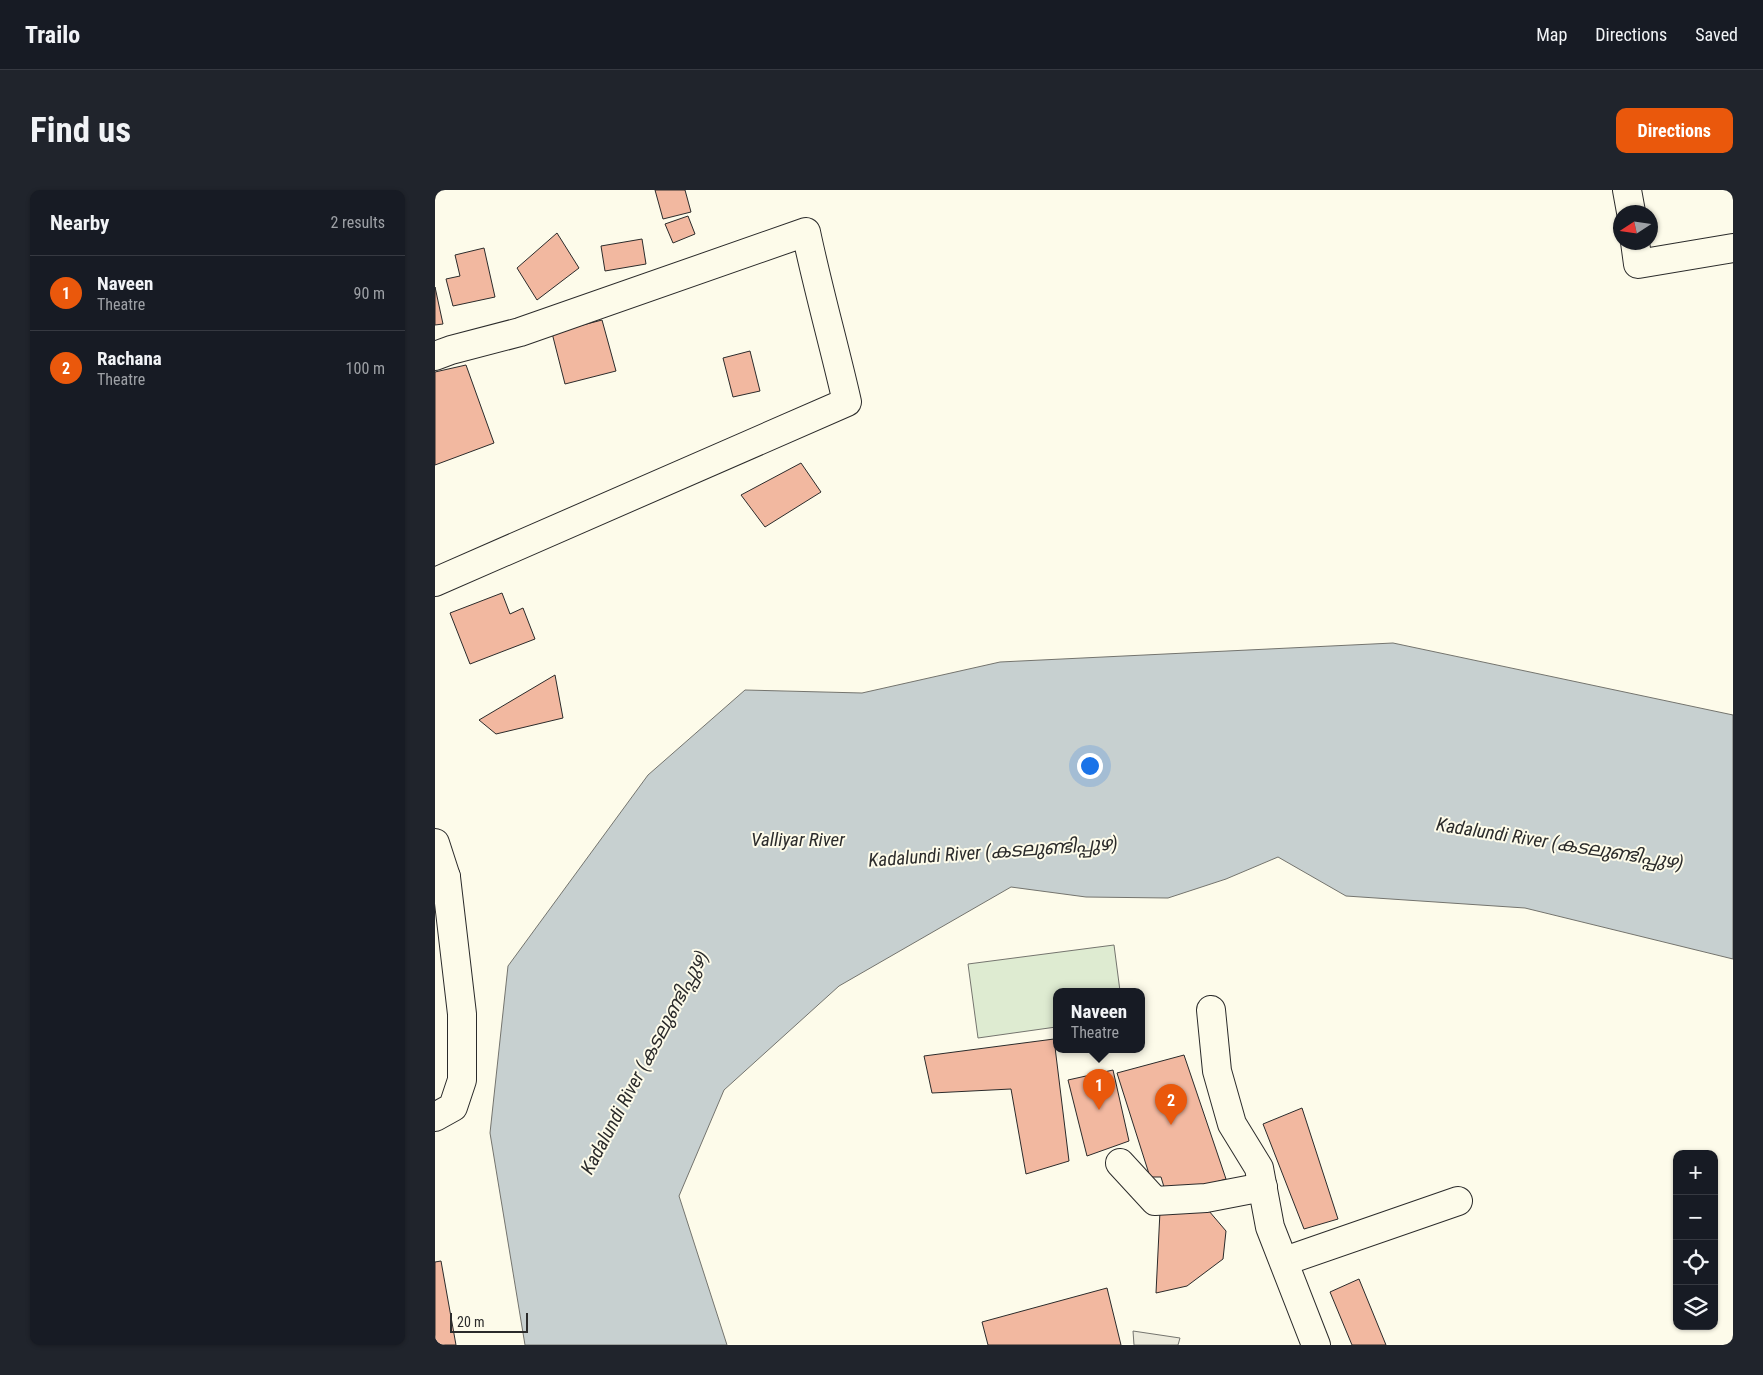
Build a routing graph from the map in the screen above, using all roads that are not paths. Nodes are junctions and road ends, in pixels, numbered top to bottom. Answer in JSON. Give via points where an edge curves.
{"nodes":[{"id":1,"x":1627,"y":190,"type":"edge"},
{"id":2,"x":1630,"y":205,"type":"edge"},
{"id":3,"x":1733,"y":248,"type":"edge"},
{"id":4,"x":1636,"y":250,"type":"edge"},
{"id":5,"x":435,"y":356,"type":"edge"},
{"id":6,"x":435,"y":582,"type":"edge"},
{"id":7,"x":435,"y":843,"type":"edge"},
{"id":8,"x":441,"y":880,"type":"edge"},
{"id":9,"x":1211,"y":1010,"type":"dead end"},
{"id":10,"x":435,"y":1117,"type":"edge"},
{"id":11,"x":1120,"y":1163,"type":"dead end"},
{"id":12,"x":1263,"y":1187,"type":"junction"},
{"id":13,"x":1458,"y":1202,"type":"dead end"},
{"id":14,"x":1285,"y":1261,"type":"junction"},
{"id":15,"x":1317,"y":1345,"type":"edge"}],
"edges":[{"from":1,"to":2,"type":"street"},
{"from":3,"to":4,"type":"street","via":[[1638,264]]},
{"from":5,"to":6,"type":"street","via":[[520,332],[806,232],[847,402]]},
{"from":7,"to":8,"type":"street"},
{"from":8,"to":10,"type":"street","via":[[463,1014],[462,1080],[453,1107]]},
{"from":9,"to":12,"type":"street","via":[[1217,1071],[1233,1124],[1259,1168]]},
{"from":11,"to":12,"type":"street","via":[[1155,1201],[1205,1198]]},
{"from":12,"to":14,"type":"street","via":[[1270,1227]]},
{"from":13,"to":14,"type":"street"},
{"from":14,"to":15,"type":"street"}]}
